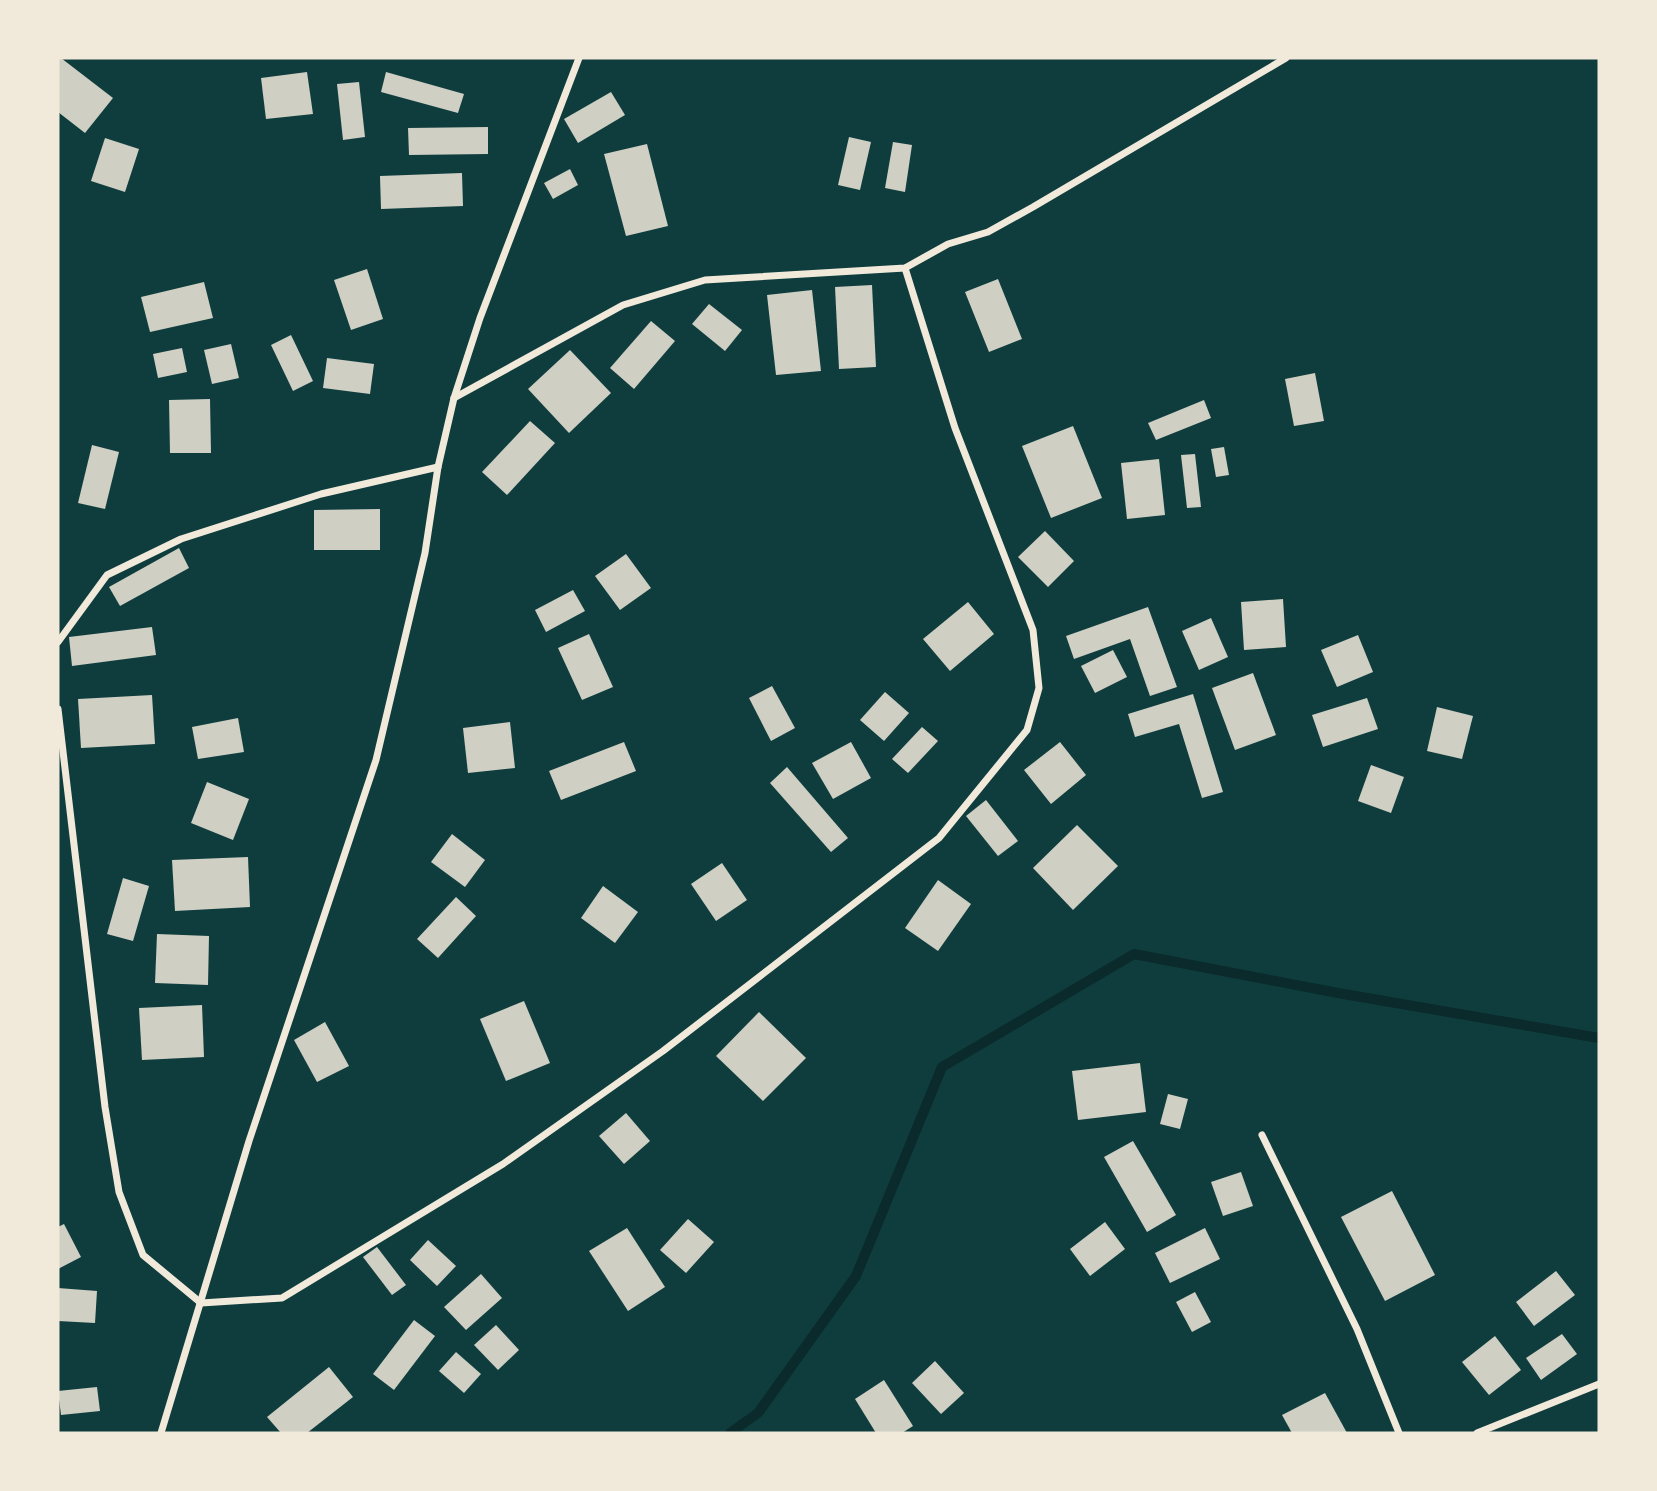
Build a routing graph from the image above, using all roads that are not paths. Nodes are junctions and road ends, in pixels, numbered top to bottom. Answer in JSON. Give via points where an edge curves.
{"nodes":[{"id":1,"x":579,"y":58,"type":"edge"},
{"id":2,"x":1286,"y":58,"type":"edge"},
{"id":3,"x":905,"y":268,"type":"junction"},
{"id":4,"x":454,"y":398,"type":"junction"},
{"id":5,"x":438,"y":467,"type":"junction"},
{"id":6,"x":58,"y":642,"type":"edge"},
{"id":7,"x":58,"y":709,"type":"edge"},
{"id":8,"x":1262,"y":1135,"type":"dead end"},
{"id":9,"x":201,"y":1303,"type":"junction"},
{"id":10,"x":1599,"y":1384,"type":"edge"},
{"id":11,"x":161,"y":1433,"type":"edge"},
{"id":12,"x":1399,"y":1433,"type":"edge"},
{"id":13,"x":1476,"y":1433,"type":"edge"}],
"edges":[{"from":1,"to":4,"type":"street"},
{"from":2,"to":3,"type":"street","via":[[988,232],[948,244]]},
{"from":3,"to":4,"type":"street","via":[[705,280],[623,305]]},
{"from":3,"to":9,"type":"street","via":[[955,428],[1033,631],[1039,688],[1027,730],[939,838],[663,1051],[503,1164],[282,1298]]},
{"from":4,"to":5,"type":"street"},
{"from":5,"to":6,"type":"street","via":[[321,494],[181,539],[107,575]]},
{"from":5,"to":9,"type":"street","via":[[425,553],[376,760],[249,1141]]},
{"from":7,"to":9,"type":"street","via":[[119,1192],[143,1255]]},
{"from":8,"to":12,"type":"street","via":[[1357,1329]]},
{"from":9,"to":11,"type":"street"},
{"from":10,"to":13,"type":"street"}]}
